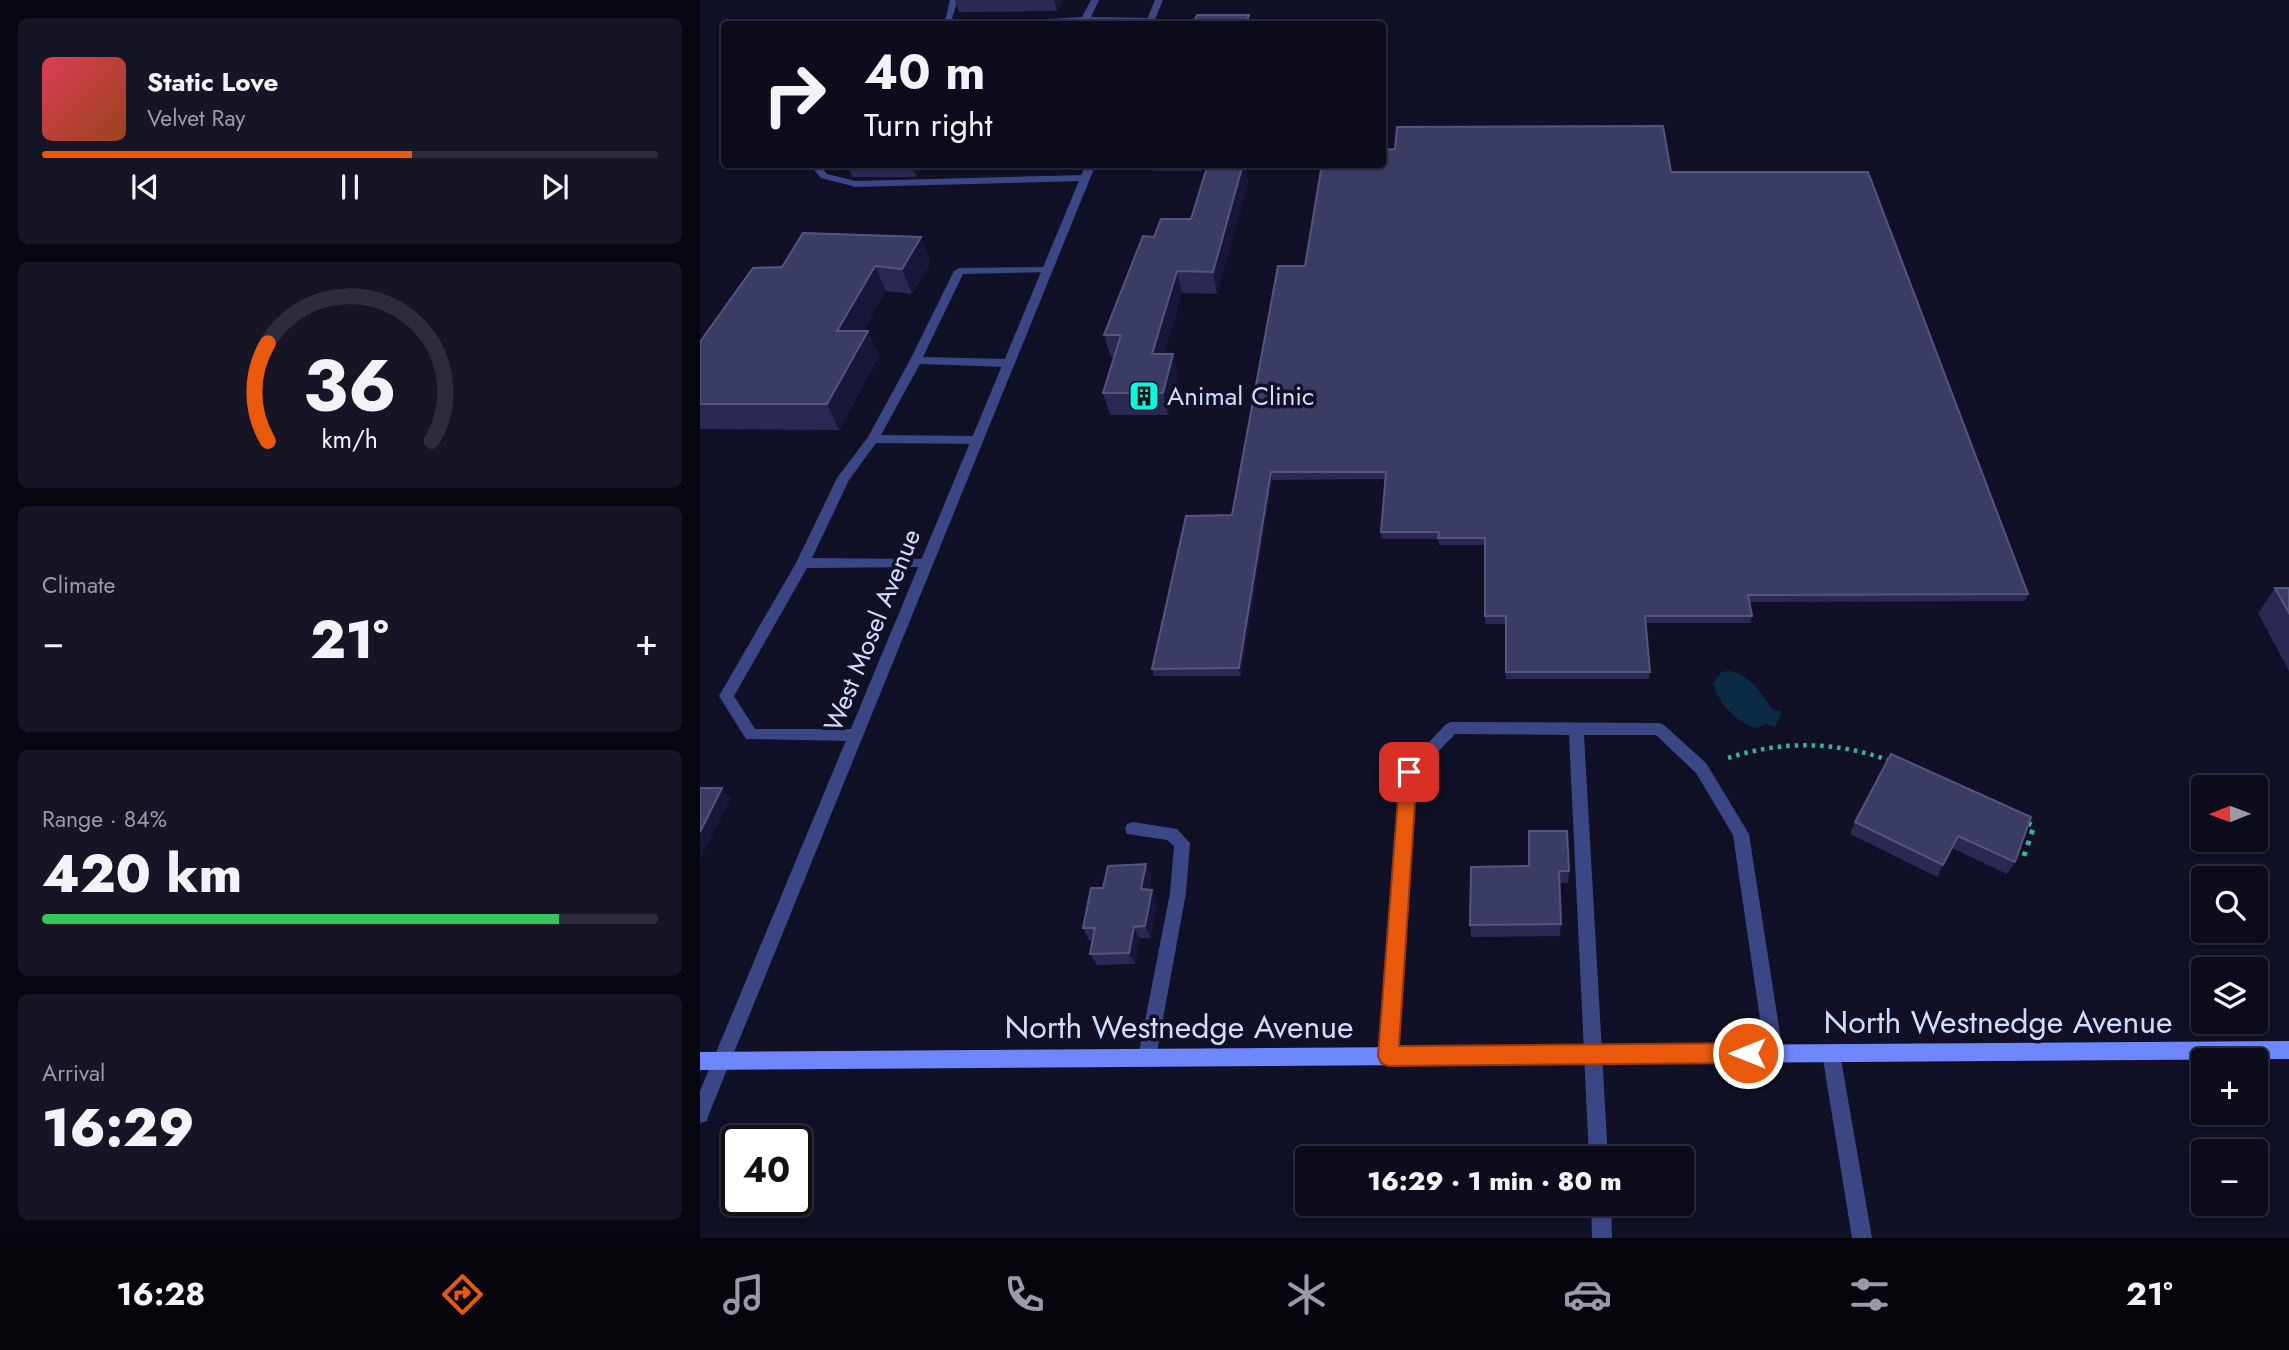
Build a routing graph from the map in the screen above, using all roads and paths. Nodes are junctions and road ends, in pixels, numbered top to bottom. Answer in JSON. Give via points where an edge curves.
{"nodes":[{"id":1,"x":954,"y":0,"type":"edge"},
{"id":2,"x":1095,"y":0,"type":"edge"},
{"id":3,"x":1159,"y":0,"type":"edge"},
{"id":4,"x":1085,"y":20,"type":"junction"},
{"id":5,"x":951,"y":21,"type":"edge"},
{"id":6,"x":1063,"y":21,"type":"edge"},
{"id":7,"x":1117,"y":21,"type":"edge"},
{"id":8,"x":1149,"y":21,"type":"edge"},
{"id":9,"x":816,"y":168,"type":"edge"},
{"id":10,"x":1088,"y":171,"type":"edge"},
{"id":11,"x":1047,"y":270,"type":"junction"},
{"id":12,"x":916,"y":360,"type":"junction"},
{"id":13,"x":1009,"y":363,"type":"junction"},
{"id":14,"x":873,"y":439,"type":"junction"},
{"id":15,"x":977,"y":440,"type":"junction"},
{"id":16,"x":803,"y":563,"type":"junction"},
{"id":17,"x":926,"y":564,"type":"junction"},
{"id":18,"x":1576,"y":728,"type":"junction"},
{"id":19,"x":855,"y":736,"type":"junction"},
{"id":20,"x":1900,"y":765,"type":"edge"},
{"id":21,"x":1701,"y":768,"type":"junction"},
{"id":22,"x":2022,"y":821,"type":"edge"},
{"id":23,"x":1133,"y":829,"type":"dead end"},
{"id":24,"x":2024,"y":856,"type":"edge"},
{"id":25,"x":2289,"y":1050,"type":"edge"},
{"id":26,"x":1774,"y":1053,"type":"junction"},
{"id":27,"x":1831,"y":1053,"type":"junction"},
{"id":28,"x":1594,"y":1054,"type":"junction"},
{"id":29,"x":1388,"y":1056,"type":"junction"},
{"id":30,"x":1147,"y":1057,"type":"junction"},
{"id":31,"x":700,"y":1061,"type":"edge"},
{"id":32,"x":720,"y":1061,"type":"junction"},
{"id":33,"x":700,"y":1114,"type":"edge"},
{"id":34,"x":1598,"y":1146,"type":"edge"},
{"id":35,"x":1601,"y":1216,"type":"edge"},
{"id":36,"x":1602,"y":1238,"type":"edge"},
{"id":37,"x":1862,"y":1238,"type":"edge"}],
"edges":[{"from":1,"to":5,"type":"street"},
{"from":2,"to":4,"type":"street"},
{"from":3,"to":8,"type":"street"},
{"from":4,"to":6,"type":"street"},
{"from":4,"to":7,"type":"street"},
{"from":9,"to":10,"type":"street","via":[[824,177],[856,184]]},
{"from":10,"to":11,"type":"street","name":"West Mosel Avenue"},
{"from":11,"to":12,"type":"street","via":[[960,271]]},
{"from":11,"to":13,"type":"street","name":"West Mosel Avenue"},
{"from":12,"to":13,"type":"street"},
{"from":12,"to":14,"type":"street"},
{"from":13,"to":15,"type":"street","name":"West Mosel Avenue"},
{"from":14,"to":15,"type":"street"},
{"from":14,"to":16,"type":"street","via":[[843,478]]},
{"from":15,"to":17,"type":"street","name":"West Mosel Avenue"},
{"from":16,"to":17,"type":"street"},
{"from":16,"to":19,"type":"street","via":[[726,696],[751,735]]},
{"from":17,"to":19,"type":"street","name":"West Mosel Avenue"},
{"from":18,"to":21,"type":"street","via":[[1659,729]]},
{"from":18,"to":28,"type":"street"},
{"from":18,"to":29,"type":"street","via":[[1451,728],[1409,772]]},
{"from":19,"to":32,"type":"street","name":"West Mosel Avenue"},
{"from":20,"to":21,"type":"path","via":[[1876,754],[1798,743],[1744,751]]},
{"from":21,"to":26,"type":"street","via":[[1741,834]]},
{"from":22,"to":24,"type":"path","via":[[2034,826]]},
{"from":23,"to":30,"type":"street","via":[[1171,834],[1182,843],[1178,893]]},
{"from":25,"to":27,"type":"street","name":"North Westnedge Avenue"},
{"from":26,"to":27,"type":"street","name":"North Westnedge Avenue"},
{"from":26,"to":28,"type":"street","name":"North Westnedge Avenue"},
{"from":27,"to":37,"type":"street"},
{"from":28,"to":29,"type":"street","name":"North Westnedge Avenue"},
{"from":28,"to":34,"type":"street"},
{"from":29,"to":30,"type":"street","name":"North Westnedge Avenue"},
{"from":30,"to":32,"type":"street","name":"North Westnedge Avenue"},
{"from":31,"to":32,"type":"street","name":"North Westnedge Avenue"},
{"from":32,"to":33,"type":"street","name":"West Mosel Avenue"},
{"from":35,"to":36,"type":"street"}]}
